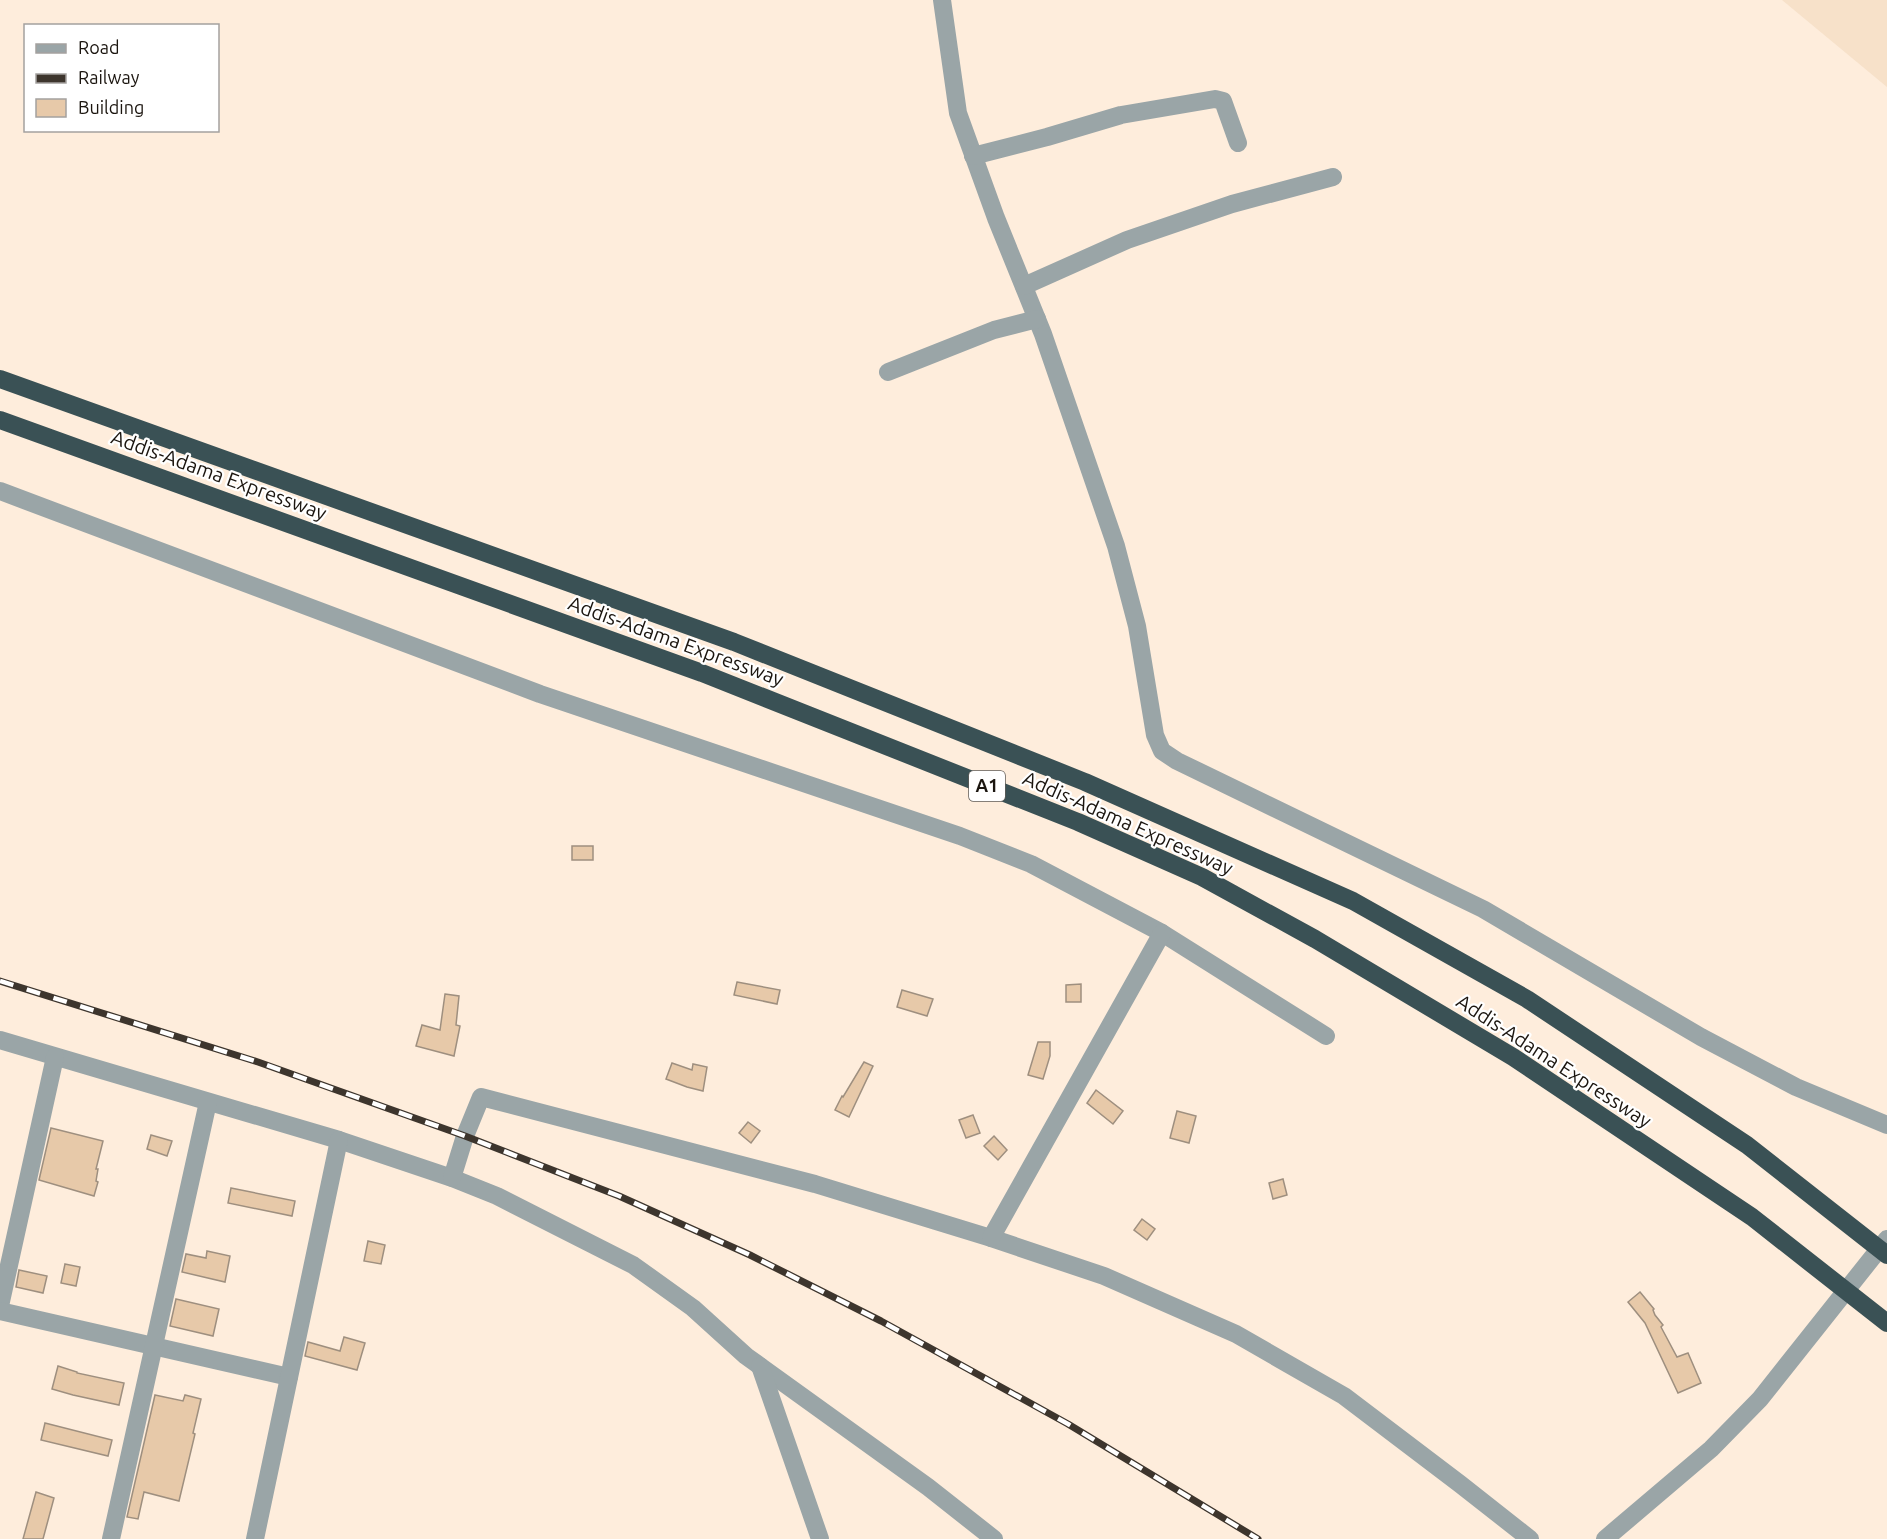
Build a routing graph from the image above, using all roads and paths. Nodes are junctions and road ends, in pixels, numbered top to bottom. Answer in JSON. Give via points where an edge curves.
{"nodes":[{"id":1,"x":942,"y":0,"type":"edge"},
{"id":2,"x":1238,"y":143,"type":"dead end"},
{"id":3,"x":974,"y":156,"type":"junction"},
{"id":4,"x":1333,"y":177,"type":"dead end"},
{"id":5,"x":1024,"y":286,"type":"junction"},
{"id":6,"x":1037,"y":319,"type":"junction"},
{"id":7,"x":888,"y":372,"type":"dead end"},
{"id":8,"x":0,"y":379,"type":"edge"},
{"id":9,"x":0,"y":420,"type":"edge"},
{"id":10,"x":0,"y":491,"type":"edge"},
{"id":11,"x":1162,"y":933,"type":"junction"},
{"id":12,"x":1326,"y":1036,"type":"dead end"},
{"id":13,"x":0,"y":1040,"type":"edge"},
{"id":14,"x":55,"y":1057,"type":"junction"},
{"id":15,"x":207,"y":1102,"type":"junction"},
{"id":16,"x":1887,"y":1125,"type":"edge"},
{"id":17,"x":339,"y":1140,"type":"junction"},
{"id":18,"x":452,"y":1178,"type":"junction"},
{"id":19,"x":992,"y":1238,"type":"junction"},
{"id":20,"x":1887,"y":1239,"type":"edge"},
{"id":21,"x":1887,"y":1255,"type":"edge"},
{"id":22,"x":0,"y":1306,"type":"edge"},
{"id":23,"x":0,"y":1311,"type":"edge"},
{"id":24,"x":1887,"y":1323,"type":"edge"},
{"id":25,"x":153,"y":1346,"type":"junction"},
{"id":26,"x":760,"y":1366,"type":"junction"},
{"id":27,"x":289,"y":1377,"type":"junction"},
{"id":28,"x":111,"y":1539,"type":"edge"},
{"id":29,"x":255,"y":1539,"type":"edge"},
{"id":30,"x":820,"y":1539,"type":"edge"},
{"id":31,"x":994,"y":1539,"type":"edge"},
{"id":32,"x":1530,"y":1539,"type":"edge"},
{"id":33,"x":1605,"y":1539,"type":"edge"}],
"edges":[{"from":1,"to":3,"type":"street","via":[[958,113]]},
{"from":2,"to":3,"type":"street","via":[[1223,101],[1215,99],[1121,115]]},
{"from":3,"to":5,"type":"street"},
{"from":4,"to":5,"type":"street","via":[[1232,204],[1127,240]]},
{"from":5,"to":6,"type":"street"},
{"from":6,"to":7,"type":"street","via":[[994,330]]},
{"from":6,"to":16,"type":"street","via":[[1116,546],[1137,626],[1161,751],[1483,909],[1701,1037],[1796,1087]]},
{"from":8,"to":21,"type":"highway","name":"Addis-Adama Expressway","number":"A1","via":[[734,642],[1085,782],[1353,901],[1527,999],[1748,1145]]},
{"from":9,"to":24,"type":"highway","name":"Addis-Adama Expressway","number":"A1","via":[[702,673],[1067,818],[1202,877],[1513,1057],[1752,1217]]},
{"from":10,"to":11,"type":"street","via":[[540,694],[960,836],[1031,864]]},
{"from":11,"to":12,"type":"street"},
{"from":11,"to":19,"type":"street"},
{"from":13,"to":14,"type":"street"},
{"from":14,"to":15,"type":"street"},
{"from":14,"to":22,"type":"street"},
{"from":15,"to":17,"type":"street"},
{"from":15,"to":25,"type":"street"},
{"from":17,"to":18,"type":"street"},
{"from":17,"to":27,"type":"street"},
{"from":18,"to":19,"type":"street","via":[[481,1097],[815,1184]]},
{"from":18,"to":26,"type":"street","via":[[497,1196],[633,1265],[693,1308]]},
{"from":19,"to":32,"type":"street","via":[[1104,1276],[1236,1334],[1344,1396]]},
{"from":20,"to":33,"type":"street","via":[[1760,1399],[1712,1449]]},
{"from":23,"to":25,"type":"street"},
{"from":25,"to":27,"type":"street"},
{"from":25,"to":28,"type":"street"},
{"from":26,"to":30,"type":"street"},
{"from":26,"to":31,"type":"street"},
{"from":27,"to":29,"type":"street"}]}
